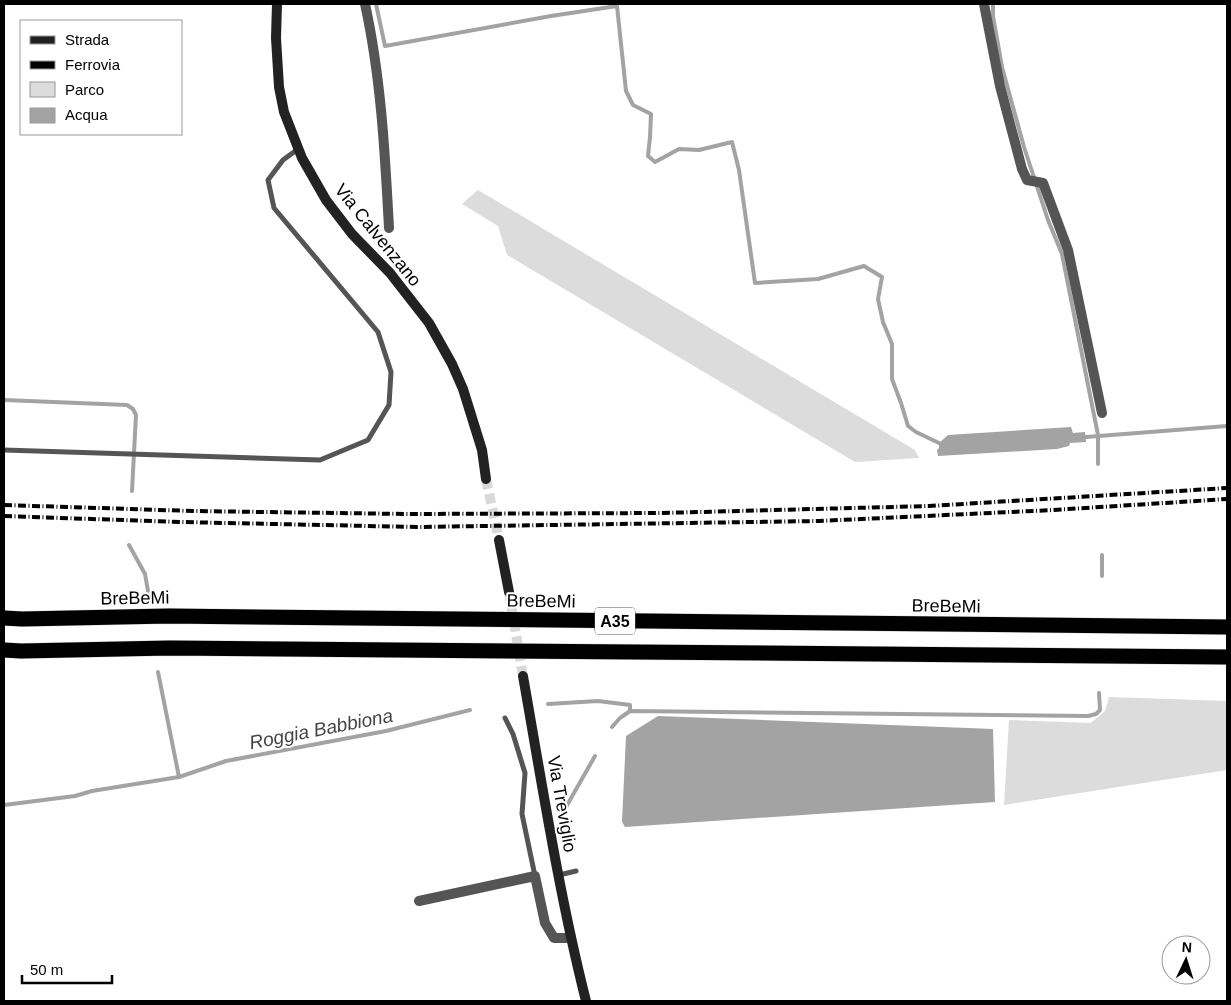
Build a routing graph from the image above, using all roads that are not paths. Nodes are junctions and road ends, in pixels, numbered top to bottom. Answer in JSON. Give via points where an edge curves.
{"nodes":[{"id":1,"x":277,"y":4,"type":"edge"},
{"id":2,"x":365,"y":4,"type":"edge"},
{"id":3,"x":984,"y":4,"type":"edge"},
{"id":4,"x":298,"y":149,"type":"junction"},
{"id":5,"x":390,"y":228,"type":"dead end"},
{"id":6,"x":1102,"y":413,"type":"dead end"},
{"id":7,"x":4,"y":450,"type":"edge"},
{"id":8,"x":486,"y":478,"type":"tunnel mouth"},
{"id":9,"x":499,"y":540,"type":"tunnel mouth"},
{"id":10,"x":509,"y":592,"type":"tunnel mouth"},
{"id":11,"x":4,"y":618,"type":"edge"},
{"id":12,"x":1227,"y":627,"type":"edge"},
{"id":13,"x":4,"y":650,"type":"edge"},
{"id":14,"x":1227,"y":657,"type":"edge"},
{"id":15,"x":523,"y":676,"type":"tunnel mouth"},
{"id":16,"x":504,"y":718,"type":"dead end"},
{"id":17,"x":576,"y":871,"type":"dead end"},
{"id":18,"x":559,"y":875,"type":"junction"},
{"id":19,"x":535,"y":876,"type":"junction"},
{"id":20,"x":418,"y":901,"type":"dead end"},
{"id":21,"x":571,"y":938,"type":"junction"},
{"id":22,"x":586,"y":1001,"type":"edge"}],
"edges":[{"from":1,"to":4,"type":"main road","name":"Via Calvenzano","via":[[279,87],[284,112]]},
{"from":2,"to":5,"type":"street","via":[[381,105]]},
{"from":3,"to":6,"type":"street","via":[[1000,86],[1020,162],[1027,180],[1043,183],[1068,250]]},
{"from":4,"to":7,"type":"lane","via":[[282,160],[268,180],[274,208],[378,332],[391,372],[388,405],[368,440],[320,460]]},
{"from":4,"to":8,"type":"main road","name":"Via Calvenzano","via":[[326,200],[429,323],[463,389],[482,450]]},
{"from":9,"to":10,"type":"main road"},
{"from":11,"to":12,"type":"highway","name":"BreBeMi","number":"A35","via":[[188,616]]},
{"from":13,"to":14,"type":"highway","number":"A35","via":[[170,648]]},
{"from":15,"to":18,"type":"main road","name":"Via Treviglio"},
{"from":16,"to":19,"type":"lane","via":[[513,734],[525,773],[522,814]]},
{"from":17,"to":18,"type":"lane"},
{"from":18,"to":21,"type":"main road","name":"Via Treviglio"},
{"from":19,"to":20,"type":"street"},
{"from":19,"to":21,"type":"street","via":[[545,923],[554,938]]},
{"from":21,"to":22,"type":"main road","name":"Via Treviglio"}]}
